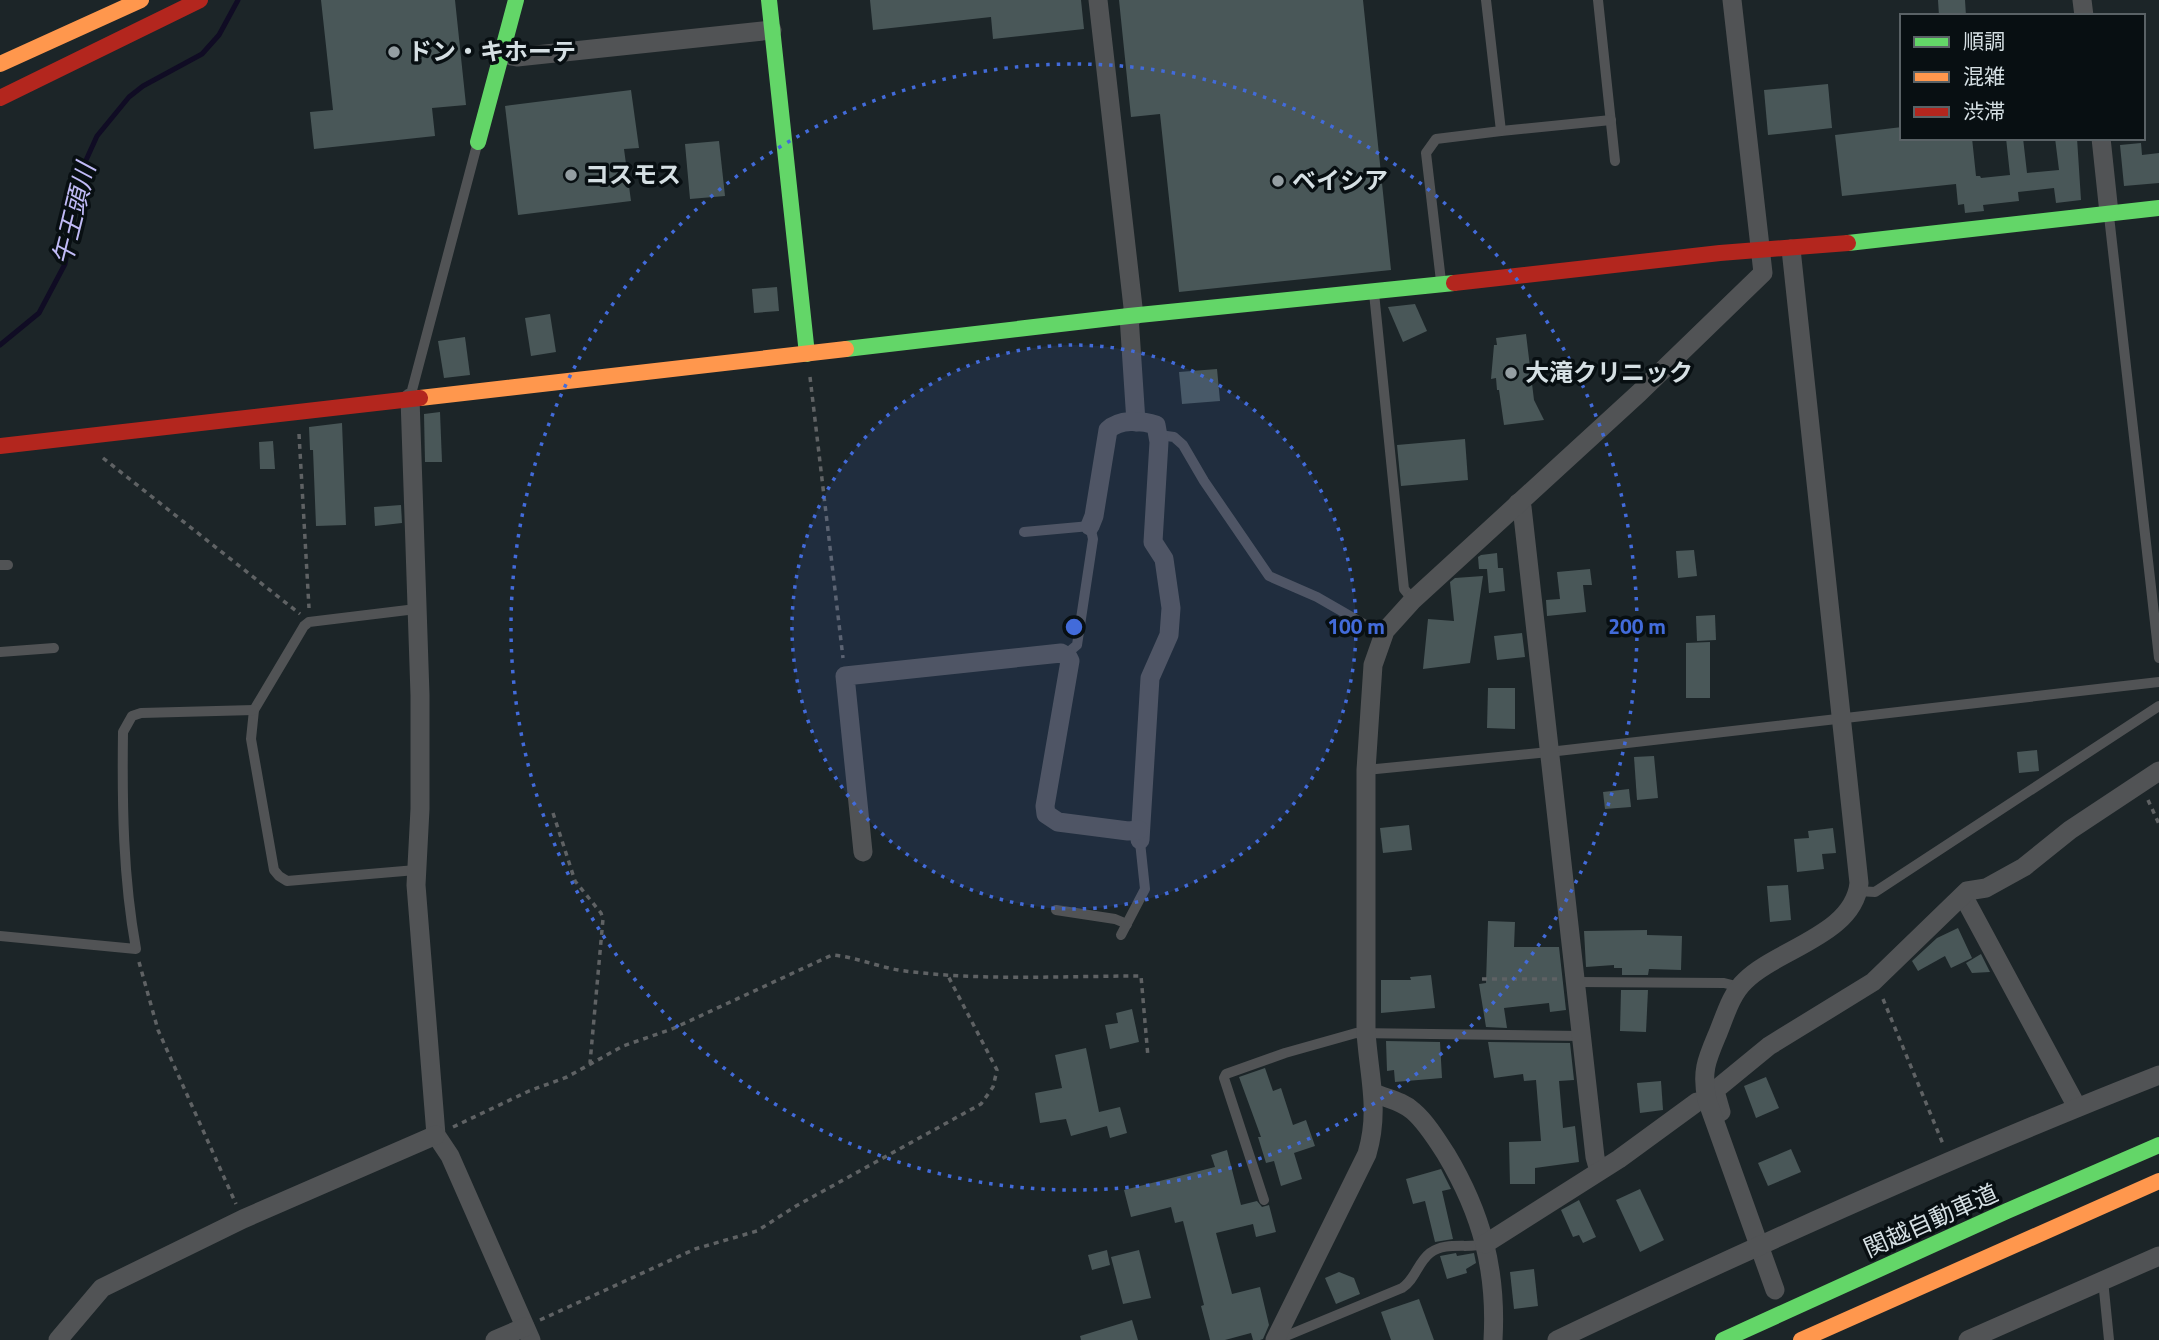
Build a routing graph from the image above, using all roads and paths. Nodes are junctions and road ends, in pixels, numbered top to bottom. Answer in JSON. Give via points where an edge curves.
{"nodes":[{"id":1,"x":141,"y":0,"type":"edge"},
{"id":2,"x":200,"y":0,"type":"edge"},
{"id":3,"x":516,"y":0,"type":"edge"},
{"id":4,"x":769,"y":0,"type":"edge"},
{"id":5,"x":1098,"y":0,"type":"edge"},
{"id":6,"x":1486,"y":0,"type":"edge"},
{"id":7,"x":1598,"y":0,"type":"edge"},
{"id":8,"x":1732,"y":0,"type":"edge"},
{"id":9,"x":772,"y":30,"type":"junction"},
{"id":10,"x":502,"y":54,"type":"junction"},
{"id":11,"x":0,"y":64,"type":"edge"},
{"id":12,"x":0,"y":98,"type":"edge"},
{"id":13,"x":1611,"y":120,"type":"junction"},
{"id":14,"x":1501,"y":131,"type":"junction"},
{"id":15,"x":2101,"y":140,"type":"edge"},
{"id":16,"x":478,"y":142,"type":"joint"},
{"id":17,"x":1615,"y":161,"type":"dead end"},
{"id":18,"x":2159,"y":208,"type":"edge"},
{"id":19,"x":2109,"y":214,"type":"junction"},
{"id":20,"x":1791,"y":249,"type":"junction"},
{"id":21,"x":1760,"y":252,"type":"junction"},
{"id":22,"x":1441,"y":283,"type":"junction"},
{"id":23,"x":1374,"y":292,"type":"junction"},
{"id":24,"x":1131,"y":316,"type":"junction"},
{"id":25,"x":807,"y":354,"type":"junction"},
{"id":26,"x":410,"y":398,"type":"junction"},
{"id":27,"x":298,"y":411,"type":"junction"},
{"id":28,"x":1136,"y":422,"type":"junction"},
{"id":29,"x":1159,"y":435,"type":"junction"},
{"id":30,"x":75,"y":436,"type":"junction"},
{"id":31,"x":0,"y":446,"type":"edge"},
{"id":32,"x":1518,"y":503,"type":"junction"},
{"id":33,"x":1090,"y":526,"type":"junction"},
{"id":34,"x":1024,"y":532,"type":"dead end"},
{"id":35,"x":1413,"y":600,"type":"junction"},
{"id":36,"x":416,"y":609,"type":"junction"},
{"id":37,"x":309,"y":622,"type":"junction"},
{"id":38,"x":1383,"y":635,"type":"junction"},
{"id":39,"x":54,"y":648,"type":"dead end"},
{"id":40,"x":0,"y":653,"type":"edge"},
{"id":41,"x":1065,"y":655,"type":"junction"},
{"id":42,"x":2159,"y":658,"type":"edge"},
{"id":43,"x":845,"y":676,"type":"junction"},
{"id":44,"x":2159,"y":682,"type":"edge"},
{"id":45,"x":2159,"y":706,"type":"edge"},
{"id":46,"x":254,"y":710,"type":"junction"},
{"id":47,"x":1843,"y":719,"type":"junction"},
{"id":48,"x":1549,"y":752,"type":"junction"},
{"id":49,"x":1366,"y":770,"type":"junction"},
{"id":50,"x":2159,"y":771,"type":"edge"},
{"id":51,"x":2144,"y":793,"type":"dead end"},
{"id":52,"x":554,"y":813,"type":"dead end"},
{"id":53,"x":2159,"y":824,"type":"edge"},
{"id":54,"x":1140,"y":836,"type":"junction"},
{"id":55,"x":863,"y":852,"type":"dead end"},
{"id":56,"x":416,"y":870,"type":"junction"},
{"id":57,"x":1858,"y":891,"type":"junction"},
{"id":58,"x":1966,"y":901,"type":"dead end"},
{"id":59,"x":1056,"y":910,"type":"dead end"},
{"id":60,"x":1127,"y":924,"type":"junction"},
{"id":61,"x":1121,"y":935,"type":"dead end"},
{"id":62,"x":0,"y":936,"type":"edge"},
{"id":63,"x":136,"y":949,"type":"junction"},
{"id":64,"x":947,"y":974,"type":"junction"},
{"id":65,"x":1482,"y":979,"type":"dead end"},
{"id":66,"x":1577,"y":982,"type":"junction"},
{"id":67,"x":1740,"y":987,"type":"junction"},
{"id":68,"x":1878,"y":989,"type":"dead end"},
{"id":69,"x":1366,"y":1032,"type":"junction"},
{"id":70,"x":1582,"y":1036,"type":"junction"},
{"id":71,"x":1148,"y":1057,"type":"dead end"},
{"id":72,"x":590,"y":1064,"type":"junction"},
{"id":73,"x":2159,"y":1074,"type":"edge"},
{"id":74,"x":1374,"y":1093,"type":"junction"},
{"id":75,"x":1707,"y":1100,"type":"junction"},
{"id":76,"x":2077,"y":1107,"type":"junction"},
{"id":77,"x":436,"y":1135,"type":"junction"},
{"id":78,"x":2159,"y":1145,"type":"edge"},
{"id":79,"x":1950,"y":1162,"type":"junction"},
{"id":80,"x":1602,"y":1169,"type":"junction"},
{"id":81,"x":2159,"y":1181,"type":"edge"},
{"id":82,"x":1264,"y":1200,"type":"dead end"},
{"id":83,"x":243,"y":1219,"type":"junction"},
{"id":84,"x":1761,"y":1236,"type":"junction"},
{"id":85,"x":1485,"y":1244,"type":"junction"},
{"id":86,"x":2159,"y":1256,"type":"edge"},
{"id":87,"x":2103,"y":1280,"type":"junction"},
{"id":88,"x":1776,"y":1290,"type":"dead end"},
{"id":89,"x":528,"y":1333,"type":"edge"},
{"id":90,"x":1276,"y":1336,"type":"edge"},
{"id":91,"x":58,"y":1340,"type":"edge"},
{"id":92,"x":495,"y":1340,"type":"edge"},
{"id":93,"x":1493,"y":1340,"type":"edge"},
{"id":94,"x":1557,"y":1340,"type":"edge"},
{"id":95,"x":1723,"y":1340,"type":"edge"},
{"id":96,"x":1801,"y":1340,"type":"edge"},
{"id":97,"x":1968,"y":1340,"type":"edge"},
{"id":98,"x":2109,"y":1340,"type":"edge"}],
"edges":[{"from":1,"to":11,"type":"main road"},
{"from":2,"to":12,"type":"main road"},
{"from":3,"to":10,"type":"main road"},
{"from":4,"to":9,"type":"main road"},
{"from":5,"to":24,"type":"street"},
{"from":6,"to":14,"type":"lane"},
{"from":7,"to":13,"type":"lane"},
{"from":8,"to":21,"type":"street"},
{"from":9,"to":10,"type":"street","via":[[517,57]]},
{"from":9,"to":25,"type":"main road"},
{"from":10,"to":16,"type":"main road"},
{"from":13,"to":14,"type":"lane"},
{"from":13,"to":17,"type":"lane"},
{"from":14,"to":22,"type":"lane","via":[[1436,139],[1426,153]]},
{"from":15,"to":19,"type":"street"},
{"from":16,"to":26,"type":"lane"},
{"from":18,"to":19,"type":"main road"},
{"from":19,"to":20,"type":"main road"},
{"from":19,"to":42,"type":"lane"},
{"from":20,"to":21,"type":"main road"},
{"from":20,"to":47,"type":"street"},
{"from":21,"to":22,"type":"main road"},
{"from":21,"to":32,"type":"street","via":[[1761,276]]},
{"from":22,"to":23,"type":"main road"},
{"from":23,"to":24,"type":"main road"},
{"from":23,"to":35,"type":"lane","via":[[1404,589]]},
{"from":24,"to":25,"type":"main road"},
{"from":24,"to":28,"type":"street"},
{"from":25,"to":26,"type":"main road"},
{"from":25,"to":43,"type":"path"},
{"from":26,"to":27,"type":"main road"},
{"from":26,"to":36,"type":"street"},
{"from":27,"to":30,"type":"main road"},
{"from":27,"to":37,"type":"path"},
{"from":28,"to":29,"type":"street","via":[[1156,425]]},
{"from":28,"to":33,"type":"street","via":[[1116,424],[1108,430]]},
{"from":29,"to":38,"type":"lane","via":[[1174,437],[1184,446],[1269,576]]},
{"from":29,"to":54,"type":"street","via":[[1153,542],[1164,559],[1171,608],[1169,635],[1150,678]]},
{"from":30,"to":31,"type":"main road"},
{"from":30,"to":37,"type":"path"},
{"from":32,"to":35,"type":"street"},
{"from":32,"to":48,"type":"street"},
{"from":33,"to":34,"type":"lane"},
{"from":33,"to":41,"type":"lane","via":[[1093,539],[1077,645]]},
{"from":35,"to":38,"type":"street"},
{"from":36,"to":37,"type":"lane"},
{"from":36,"to":56,"type":"street","via":[[420,809]]},
{"from":37,"to":46,"type":"lane"},
{"from":38,"to":49,"type":"street","via":[[1373,665]]},
{"from":39,"to":40,"type":"lane"},
{"from":41,"to":43,"type":"street"},
{"from":41,"to":54,"type":"street","via":[[1070,661],[1046,814],[1058,822]]},
{"from":43,"to":55,"type":"street"},
{"from":44,"to":47,"type":"lane"},
{"from":45,"to":57,"type":"lane","via":[[1875,892]]},
{"from":46,"to":56,"type":"lane","via":[[251,739],[274,870],[279,876],[288,881]]},
{"from":46,"to":63,"type":"lane","via":[[141,713],[132,716],[123,732],[124,847]]},
{"from":47,"to":48,"type":"lane"},
{"from":47,"to":57,"type":"street"},
{"from":48,"to":49,"type":"lane"},
{"from":48,"to":66,"type":"street"},
{"from":49,"to":69,"type":"street"},
{"from":50,"to":84,"type":"street","via":[[2024,867],[1986,888],[1967,891],[1867,986],[1769,1046],[1715,1091]]},
{"from":51,"to":53,"type":"path"},
{"from":52,"to":72,"type":"path","via":[[575,881],[603,919]]},
{"from":54,"to":60,"type":"lane","via":[[1145,889]]},
{"from":56,"to":77,"type":"street"},
{"from":57,"to":67,"type":"street","via":[[1841,919],[1750,976]]},
{"from":58,"to":76,"type":"street"},
{"from":59,"to":60,"type":"lane"},
{"from":60,"to":61,"type":"lane"},
{"from":62,"to":63,"type":"lane"},
{"from":63,"to":83,"type":"path","via":[[158,1030]]},
{"from":64,"to":71,"type":"path","via":[[1141,976]]},
{"from":64,"to":72,"type":"path","via":[[896,970],[832,955]]},
{"from":64,"to":89,"type":"path","via":[[997,1070],[993,1087],[981,1104],[757,1231],[695,1249]]},
{"from":65,"to":66,"type":"path"},
{"from":66,"to":67,"type":"lane"},
{"from":66,"to":70,"type":"street"},
{"from":67,"to":75,"type":"street","via":[[1704,1068]]},
{"from":68,"to":79,"type":"path"},
{"from":69,"to":70,"type":"lane"},
{"from":69,"to":74,"type":"street"},
{"from":69,"to":82,"type":"lane","via":[[1313,1044],[1226,1074]]},
{"from":70,"to":80,"type":"street","via":[[1595,1157]]},
{"from":72,"to":77,"type":"path"},
{"from":73,"to":76,"type":"street"},
{"from":74,"to":85,"type":"street","via":[[1414,1111],[1425,1125],[1468,1193]]},
{"from":74,"to":90,"type":"street","via":[[1367,1154]]},
{"from":75,"to":80,"type":"street","via":[[1697,1102]]},
{"from":75,"to":84,"type":"street"},
{"from":76,"to":79,"type":"street"},
{"from":77,"to":83,"type":"street"},
{"from":77,"to":89,"type":"street","via":[[450,1156]]},
{"from":78,"to":95,"type":"main road","name":"関越自動車道"},
{"from":79,"to":84,"type":"street"},
{"from":80,"to":85,"type":"street"},
{"from":81,"to":96,"type":"main road"},
{"from":83,"to":91,"type":"street","via":[[102,1288]]},
{"from":84,"to":88,"type":"street"},
{"from":84,"to":94,"type":"street"},
{"from":85,"to":90,"type":"lane","via":[[1433,1251],[1402,1288],[1286,1336]]},
{"from":85,"to":93,"type":"street","via":[[1493,1280]]},
{"from":86,"to":87,"type":"street"},
{"from":87,"to":97,"type":"street"},
{"from":87,"to":98,"type":"lane"},
{"from":89,"to":92,"type":"street"}]}
